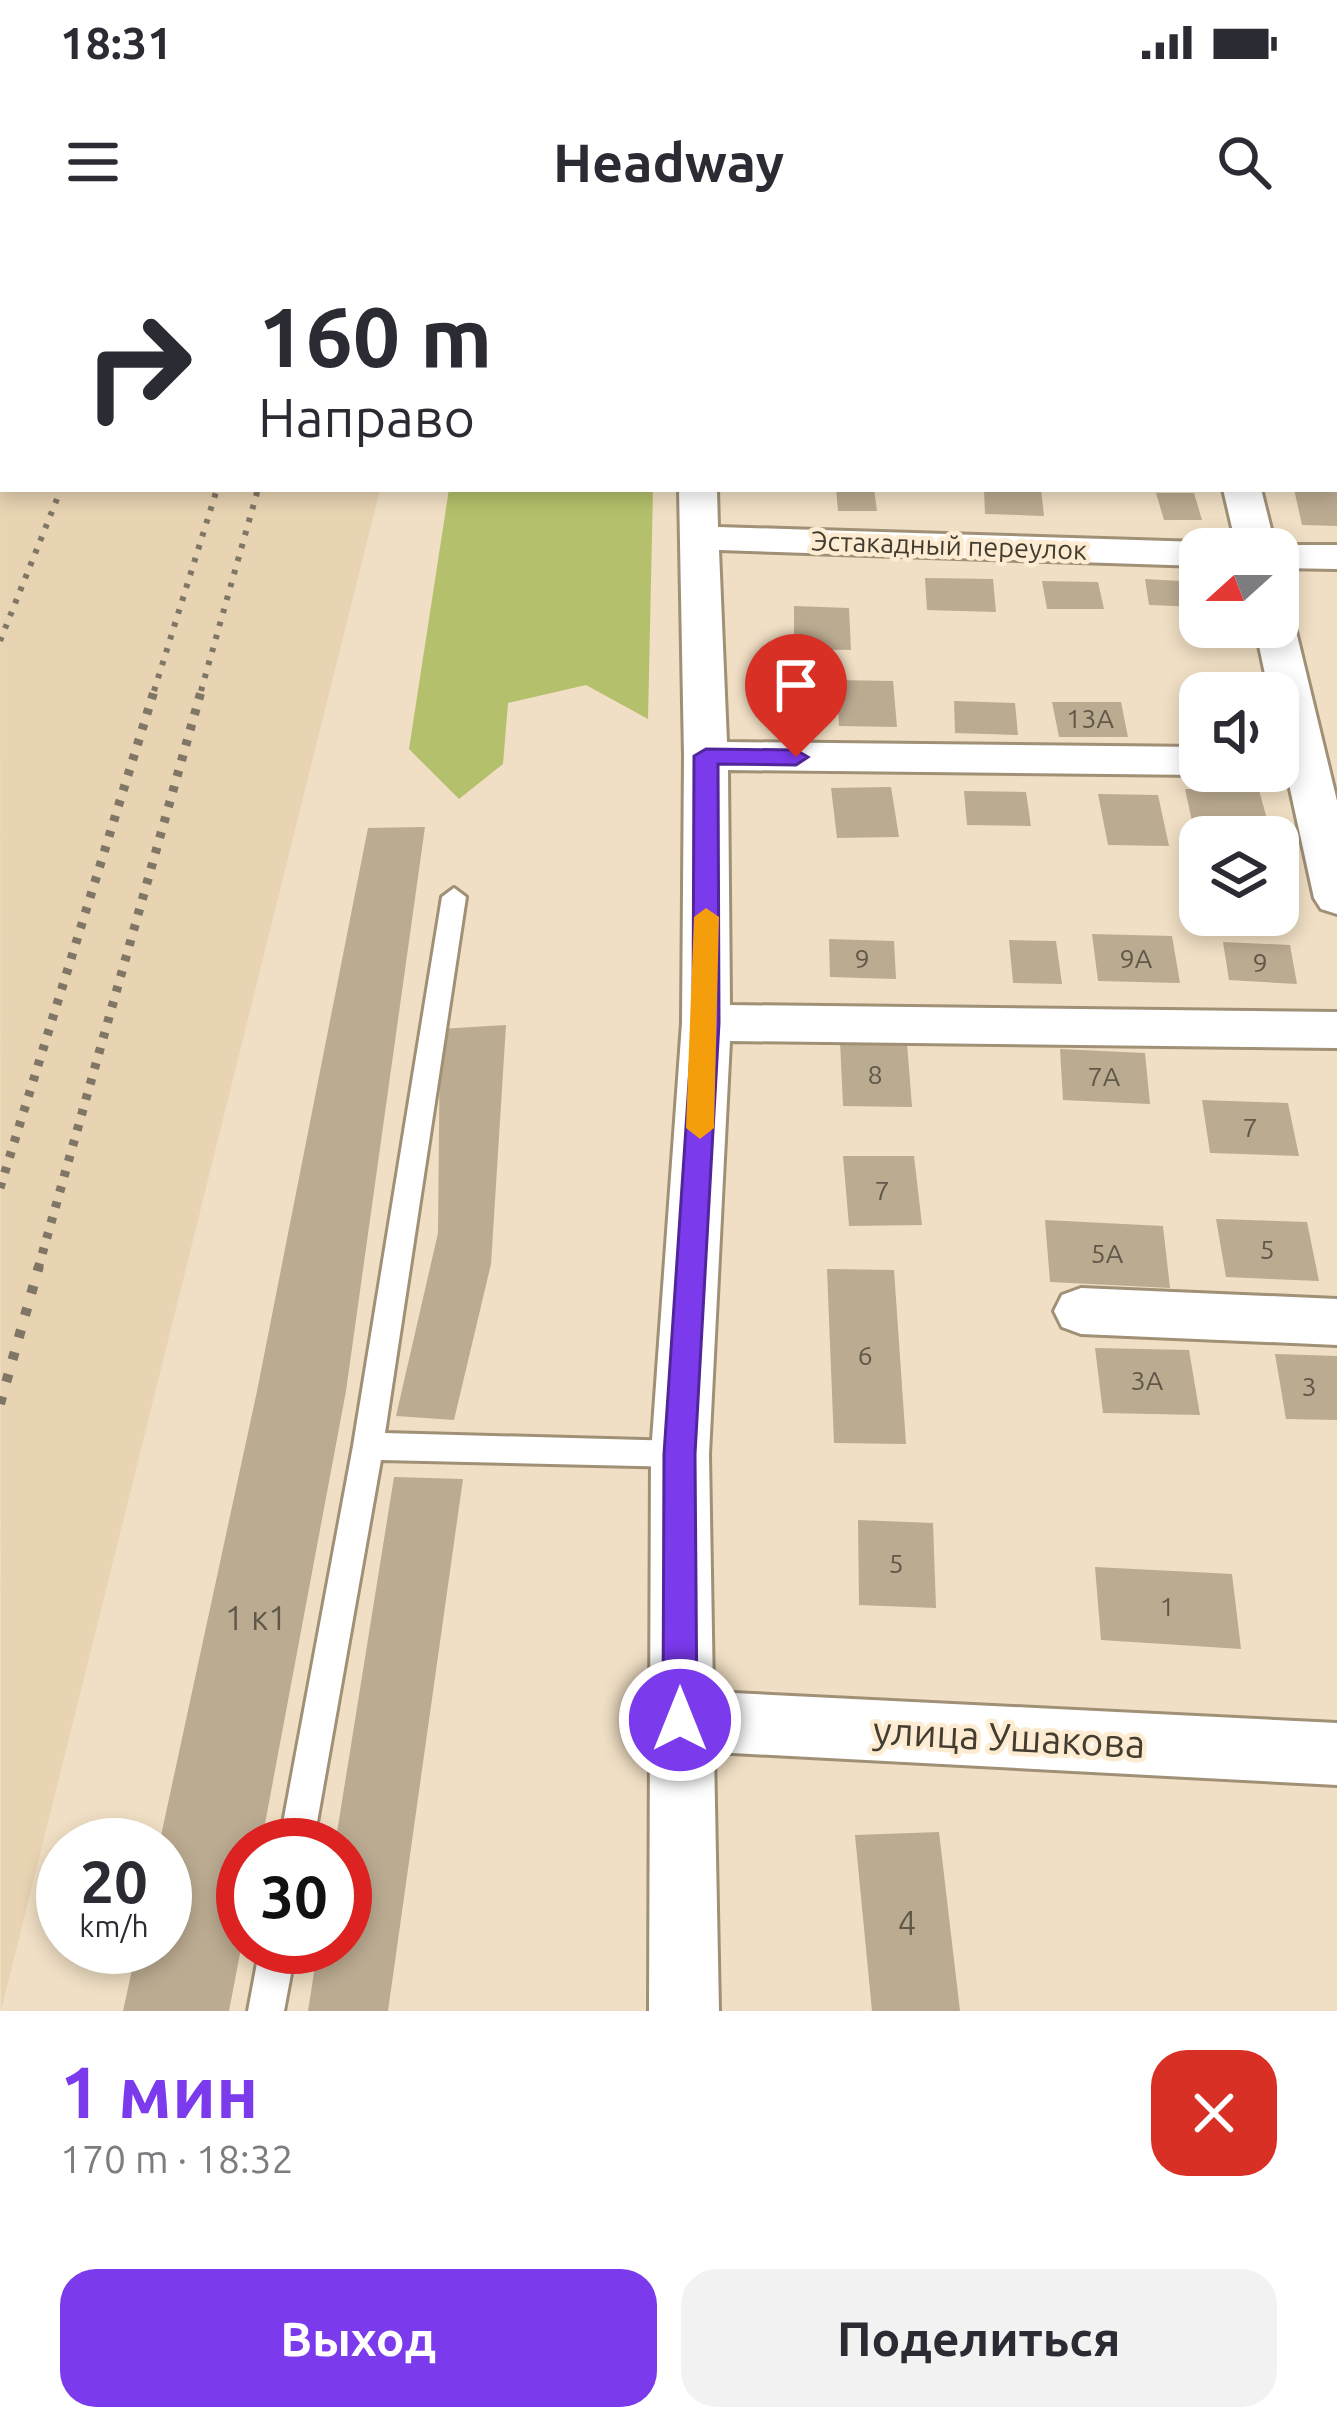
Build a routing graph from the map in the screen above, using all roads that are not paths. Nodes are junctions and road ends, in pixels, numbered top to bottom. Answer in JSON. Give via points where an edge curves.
{"nodes":[{"id":1,"x":1243,"y":492,"type":"edge"},
{"id":2,"x":698,"y":514,"type":"edge"},
{"id":3,"x":1252,"y":528,"type":"edge"},
{"id":4,"x":1179,"y":552,"type":"edge"},
{"id":5,"x":1299,"y":556,"type":"edge"},
{"id":6,"x":1337,"y":557,"type":"edge"},
{"id":7,"x":706,"y":756,"type":"junction"},
{"id":8,"x":1179,"y":761,"type":"edge"},
{"id":9,"x":1299,"y":778,"type":"edge"},
{"id":10,"x":1332,"y":853,"type":"edge"},
{"id":11,"x":454,"y":897,"type":"dead end"},
{"id":12,"x":1337,"y":898,"type":"edge"},
{"id":13,"x":706,"y":1023,"type":"junction"},
{"id":14,"x":1337,"y":1030,"type":"edge"},
{"id":15,"x":1081,"y":1311,"type":"dead end"},
{"id":16,"x":1337,"y":1322,"type":"edge"},
{"id":17,"x":368,"y":1446,"type":"junction"},
{"id":18,"x":680,"y":1454,"type":"junction"},
{"id":19,"x":680,"y":1720,"type":"junction"},
{"id":20,"x":1337,"y":1754,"type":"edge"},
{"id":21,"x":301,"y":1818,"type":"edge"},
{"id":22,"x":273,"y":1974,"type":"edge"},
{"id":23,"x":266,"y":2011,"type":"edge"},
{"id":24,"x":684,"y":2011,"type":"edge"}],
"edges":[{"from":1,"to":3,"type":"street"},
{"from":2,"to":4,"type":"street","name":"Эстакадный переулок"},
{"from":2,"to":7,"type":"street"},
{"from":5,"to":6,"type":"street"},
{"from":7,"to":8,"type":"street"},
{"from":7,"to":13,"type":"street"},
{"from":9,"to":10,"type":"street"},
{"from":10,"to":12,"type":"street"},
{"from":11,"to":17,"type":"lane"},
{"from":13,"to":14,"type":"street"},
{"from":13,"to":18,"type":"street"},
{"from":15,"to":16,"type":"street"},
{"from":17,"to":18,"type":"lane"},
{"from":17,"to":21,"type":"lane"},
{"from":18,"to":19,"type":"street"},
{"from":19,"to":20,"type":"street","name":"улица Ушакова"},
{"from":19,"to":24,"type":"street"},
{"from":22,"to":23,"type":"lane"}]}
